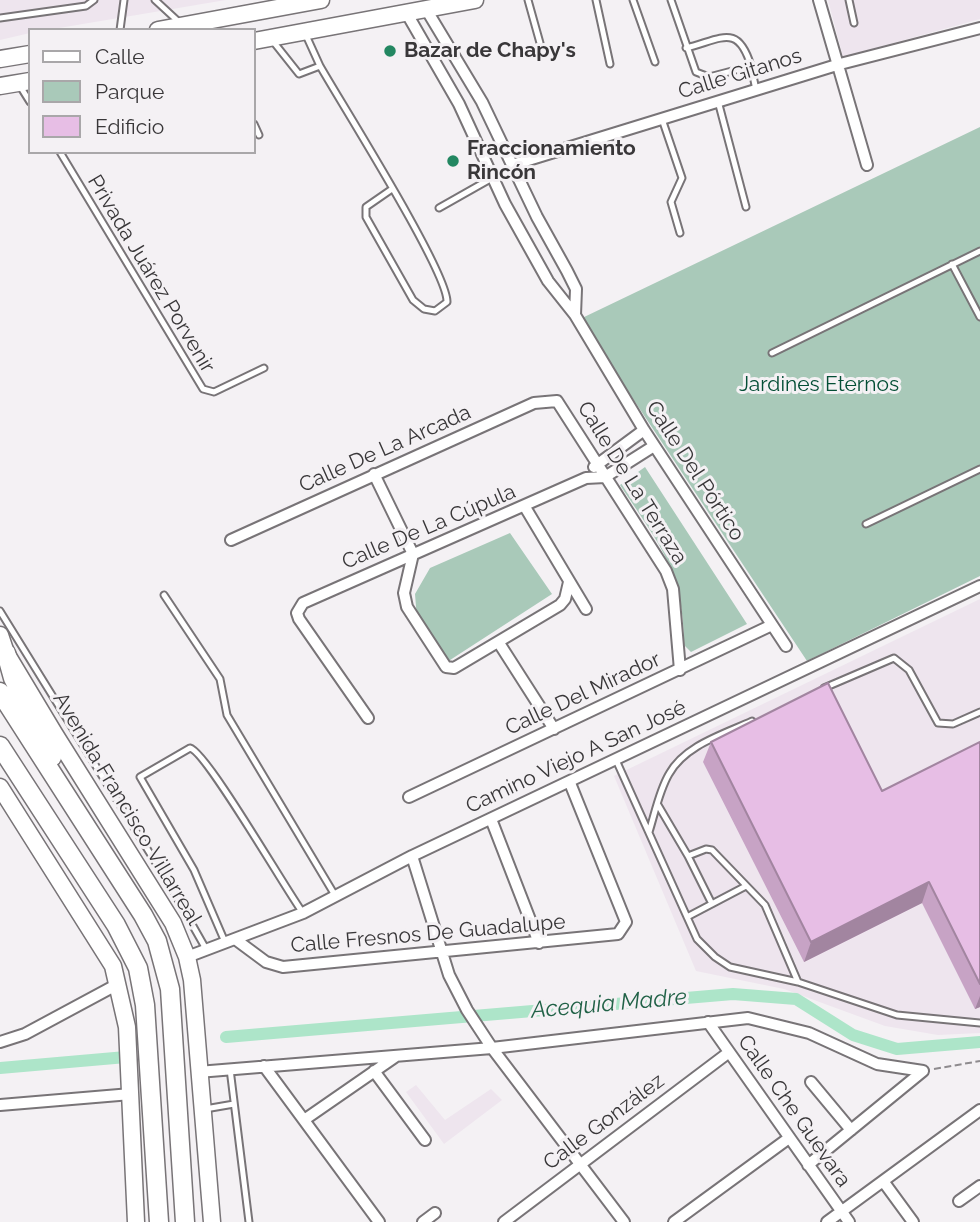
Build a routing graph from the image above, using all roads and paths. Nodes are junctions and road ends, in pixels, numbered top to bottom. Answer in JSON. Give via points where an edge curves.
{"nodes":[{"id":1,"x":94,"y":0,"type":"edge"},
{"id":2,"x":124,"y":0,"type":"edge"},
{"id":3,"x":155,"y":0,"type":"edge"},
{"id":4,"x":321,"y":0,"type":"edge"},
{"id":5,"x":475,"y":0,"type":"edge"},
{"id":6,"x":528,"y":0,"type":"edge"},
{"id":7,"x":596,"y":0,"type":"edge"},
{"id":8,"x":633,"y":0,"type":"edge"},
{"id":9,"x":671,"y":0,"type":"edge"},
{"id":10,"x":819,"y":0,"type":"edge"},
{"id":11,"x":849,"y":0,"type":"edge"},
{"id":12,"x":426,"y":9,"type":"junction"},
{"id":13,"x":406,"y":12,"type":"junction"},
{"id":14,"x":0,"y":18,"type":"edge"},
{"id":15,"x":854,"y":23,"type":"dead end"},
{"id":16,"x":192,"y":26,"type":"edge"},
{"id":17,"x":120,"y":28,"type":"edge"},
{"id":18,"x":980,"y":28,"type":"edge"},
{"id":19,"x":303,"y":30,"type":"junction"},
{"id":20,"x":271,"y":38,"type":"junction"},
{"id":21,"x":256,"y":41,"type":"edge"},
{"id":22,"x":540,"y":43,"type":"dead end"},
{"id":23,"x":686,"y":48,"type":"junction"},
{"id":24,"x":28,"y":54,"type":"edge"},
{"id":25,"x":0,"y":59,"type":"edge"},
{"id":26,"x":654,"y":62,"type":"dead end"},
{"id":27,"x":610,"y":64,"type":"dead end"},
{"id":28,"x":839,"y":64,"type":"junction"},
{"id":29,"x":320,"y":66,"type":"junction"},
{"id":30,"x":751,"y":66,"type":"junction"},
{"id":31,"x":24,"y":82,"type":"edge"},
{"id":32,"x":0,"y":86,"type":"edge"},
{"id":33,"x":756,"y":90,"type":"junction"},
{"id":34,"x":718,"y":101,"type":"junction"},
{"id":35,"x":662,"y":118,"type":"junction"},
{"id":36,"x":256,"y":128,"type":"edge"},
{"id":37,"x":259,"y":135,"type":"dead end"},
{"id":38,"x":61,"y":154,"type":"edge"},
{"id":39,"x":512,"y":165,"type":"junction"},
{"id":40,"x":867,"y":165,"type":"dead end"},
{"id":41,"x":492,"y":178,"type":"junction"},
{"id":42,"x":392,"y":189,"type":"junction"},
{"id":43,"x":746,"y":207,"type":"dead end"},
{"id":44,"x":439,"y":208,"type":"dead end"},
{"id":45,"x":680,"y":233,"type":"dead end"},
{"id":46,"x":980,"y":251,"type":"edge"},
{"id":47,"x":952,"y":264,"type":"junction"},
{"id":48,"x":575,"y":315,"type":"junction"},
{"id":49,"x":980,"y":317,"type":"edge"},
{"id":50,"x":772,"y":354,"type":"dead end"},
{"id":51,"x":264,"y":368,"type":"dead end"},
{"id":52,"x":557,"y":401,"type":"joint"},
{"id":53,"x":644,"y":430,"type":"junction"},
{"id":54,"x":654,"y":446,"type":"junction"},
{"id":55,"x":596,"y":464,"type":"junction"},
{"id":56,"x":980,"y":469,"type":"edge"},
{"id":57,"x":374,"y":474,"type":"junction"},
{"id":58,"x":605,"y":477,"type":"junction"},
{"id":59,"x":586,"y":478,"type":"junction"},
{"id":60,"x":525,"y":507,"type":"junction"},
{"id":61,"x":866,"y":524,"type":"dead end"},
{"id":62,"x":231,"y":540,"type":"dead end"},
{"id":63,"x":413,"y":554,"type":"junction"},
{"id":64,"x":569,"y":582,"type":"junction"},
{"id":65,"x":980,"y":586,"type":"edge"},
{"id":66,"x":164,"y":596,"type":"dead end"},
{"id":67,"x":586,"y":610,"type":"dead end"},
{"id":68,"x":0,"y":611,"type":"edge"},
{"id":69,"x":772,"y":625,"type":"junction"},
{"id":70,"x":499,"y":643,"type":"junction"},
{"id":71,"x":3,"y":644,"type":"edge"},
{"id":72,"x":786,"y":646,"type":"dead end"},
{"id":73,"x":680,"y":670,"type":"junction"},
{"id":74,"x":0,"y":692,"type":"edge"},
{"id":75,"x":811,"y":694,"type":"edge"},
{"id":76,"x":980,"y":712,"type":"edge"},
{"id":77,"x":763,"y":716,"type":"edge"},
{"id":78,"x":368,"y":718,"type":"dead end"},
{"id":79,"x":554,"y":729,"type":"junction"},
{"id":80,"x":0,"y":746,"type":"edge"},
{"id":81,"x":616,"y":760,"type":"junction"},
{"id":82,"x":570,"y":783,"type":"junction"},
{"id":83,"x":0,"y":787,"type":"edge"},
{"id":84,"x":409,"y":797,"type":"dead end"},
{"id":85,"x":658,"y":804,"type":"junction"},
{"id":86,"x":491,"y":819,"type":"junction"},
{"id":87,"x":649,"y":832,"type":"junction"},
{"id":88,"x":96,"y":845,"type":"junction"},
{"id":89,"x":412,"y":856,"type":"junction"},
{"id":90,"x":688,"y":856,"type":"junction"},
{"id":91,"x":746,"y":886,"type":"junction"},
{"id":92,"x":336,"y":897,"type":"junction"},
{"id":93,"x":712,"y":904,"type":"junction"},
{"id":94,"x":303,"y":913,"type":"junction"},
{"id":95,"x":687,"y":917,"type":"junction"},
{"id":96,"x":230,"y":941,"type":"junction"},
{"id":97,"x":539,"y":943,"type":"junction"},
{"id":98,"x":206,"y":950,"type":"junction"},
{"id":99,"x":444,"y":953,"type":"junction"},
{"id":100,"x":187,"y":957,"type":"junction"},
{"id":101,"x":798,"y":982,"type":"junction"},
{"id":102,"x":118,"y":984,"type":"junction"},
{"id":103,"x":708,"y":1022,"type":"junction"},
{"id":104,"x":980,"y":1023,"type":"edge"},
{"id":105,"x":0,"y":1042,"type":"edge"},
{"id":106,"x":492,"y":1048,"type":"junction"},
{"id":107,"x":728,"y":1054,"type":"junction"},
{"id":108,"x":397,"y":1055,"type":"junction"},
{"id":109,"x":980,"y":1061,"type":"edge"},
{"id":110,"x":264,"y":1066,"type":"junction"},
{"id":111,"x":230,"y":1069,"type":"junction"},
{"id":112,"x":374,"y":1071,"type":"junction"},
{"id":113,"x":923,"y":1071,"type":"junction"},
{"id":114,"x":198,"y":1072,"type":"junction"},
{"id":115,"x":811,"y":1082,"type":"dead end"},
{"id":116,"x":131,"y":1094,"type":"junction"},
{"id":117,"x":234,"y":1104,"type":"junction"},
{"id":118,"x":0,"y":1105,"type":"edge"},
{"id":119,"x":202,"y":1109,"type":"junction"},
{"id":120,"x":980,"y":1110,"type":"edge"},
{"id":121,"x":304,"y":1120,"type":"junction"},
{"id":122,"x":851,"y":1130,"type":"junction"},
{"id":123,"x":789,"y":1138,"type":"junction"},
{"id":124,"x":425,"y":1140,"type":"dead end"},
{"id":125,"x":582,"y":1163,"type":"junction"},
{"id":126,"x":808,"y":1166,"type":"junction"},
{"id":127,"x":883,"y":1181,"type":"junction"},
{"id":128,"x":980,"y":1186,"type":"edge"},
{"id":129,"x":959,"y":1201,"type":"dead end"},
{"id":130,"x":841,"y":1211,"type":"junction"},
{"id":131,"x":435,"y":1213,"type":"dead end"},
{"id":132,"x":136,"y":1222,"type":"edge"},
{"id":133,"x":159,"y":1222,"type":"edge"},
{"id":134,"x":185,"y":1222,"type":"edge"},
{"id":135,"x":212,"y":1222,"type":"edge"},
{"id":136,"x":249,"y":1222,"type":"edge"},
{"id":137,"x":379,"y":1222,"type":"edge"},
{"id":138,"x":423,"y":1222,"type":"edge"},
{"id":139,"x":504,"y":1222,"type":"edge"},
{"id":140,"x":624,"y":1222,"type":"edge"},
{"id":141,"x":674,"y":1222,"type":"edge"},
{"id":142,"x":827,"y":1222,"type":"edge"},
{"id":143,"x":849,"y":1222,"type":"edge"},
{"id":144,"x":914,"y":1222,"type":"edge"}],
"edges":[{"from":1,"to":14,"type":"lane","via":[[86,6]]},
{"from":2,"to":17,"type":"lane"},
{"from":3,"to":16,"type":"lane"},
{"from":4,"to":16,"type":"main road"},
{"from":5,"to":12,"type":"main road"},
{"from":6,"to":22,"type":"lane"},
{"from":7,"to":27,"type":"lane"},
{"from":8,"to":26,"type":"lane"},
{"from":9,"to":23,"type":"lane"},
{"from":10,"to":28,"type":"street"},
{"from":11,"to":15,"type":"lane"},
{"from":12,"to":13,"type":"main road"},
{"from":12,"to":39,"type":"street","name":"Calle Del Pórtico","via":[[482,102]]},
{"from":13,"to":19,"type":"main road"},
{"from":13,"to":41,"type":"street","name":"Calle Del Pórtico","via":[[459,104]]},
{"from":18,"to":28,"type":"street","name":"Calle Gitanos"},
{"from":19,"to":20,"type":"main road"},
{"from":19,"to":29,"type":"lane"},
{"from":20,"to":21,"type":"main road"},
{"from":20,"to":29,"type":"lane","via":[[299,74]]},
{"from":23,"to":30,"type":"lane","via":[[691,64],[702,76]]},
{"from":23,"to":30,"type":"lane","via":[[737,38]]},
{"from":24,"to":25,"type":"main road"},
{"from":28,"to":33,"type":"street","name":"Calle Gitanos"},
{"from":28,"to":40,"type":"street"},
{"from":29,"to":42,"type":"lane"},
{"from":30,"to":33,"type":"lane"},
{"from":31,"to":32,"type":"main road"},
{"from":33,"to":34,"type":"street","name":"Calle Gitanos"},
{"from":34,"to":35,"type":"street","name":"Calle Gitanos"},
{"from":34,"to":43,"type":"lane"},
{"from":35,"to":39,"type":"street","name":"Calle Gitanos"},
{"from":35,"to":45,"type":"lane","via":[[682,178],[671,202]]},
{"from":36,"to":37,"type":"lane"},
{"from":38,"to":51,"type":"lane","name":"Privada Juárez Porvenir","via":[[203,390],[214,392]]},
{"from":39,"to":48,"type":"street","name":"Calle Del Pórtico","via":[[576,289]]},
{"from":41,"to":44,"type":"lane"},
{"from":41,"to":48,"type":"street","name":"Calle Del Pórtico","via":[[548,281]]},
{"from":42,"to":42,"type":"lane","via":[[443,283],[447,302],[435,311],[413,300],[366,217],[371,201]]},
{"from":46,"to":47,"type":"lane"},
{"from":47,"to":49,"type":"lane"},
{"from":47,"to":50,"type":"lane"},
{"from":48,"to":53,"type":"street","name":"Calle Del Pórtico"},
{"from":52,"to":55,"type":"street","name":"Calle De La Terraza"},
{"from":52,"to":57,"type":"street","name":"Calle De La Arcada","via":[[534,403]]},
{"from":53,"to":54,"type":"street","name":"Calle Del Pórtico"},
{"from":53,"to":55,"type":"street","name":"Calle De La Cúpula"},
{"from":54,"to":58,"type":"street","name":"Calle De La Cúpula"},
{"from":54,"to":69,"type":"street","name":"Calle Del Pórtico"},
{"from":55,"to":58,"type":"street","name":"Calle De La Terraza"},
{"from":55,"to":59,"type":"street","name":"Calle De La Cúpula"},
{"from":56,"to":61,"type":"lane"},
{"from":57,"to":62,"type":"street","name":"Calle De La Arcada"},
{"from":57,"to":63,"type":"street"},
{"from":58,"to":59,"type":"street","name":"Calle De La Cúpula"},
{"from":58,"to":73,"type":"street","name":"Calle De La Terraza","via":[[666,571],[674,599]]},
{"from":59,"to":60,"type":"street","name":"Calle De La Cúpula"},
{"from":60,"to":63,"type":"street","name":"Calle De La Cúpula"},
{"from":60,"to":64,"type":"street"},
{"from":63,"to":70,"type":"street","via":[[404,593],[407,607],[442,664],[454,667]]},
{"from":63,"to":78,"type":"street","name":"Calle De La Cúpula","via":[[309,599],[297,613]]},
{"from":64,"to":67,"type":"street"},
{"from":64,"to":70,"type":"street","via":[[560,605]]},
{"from":65,"to":81,"type":"street","name":"Camino Viejo A San José"},
{"from":66,"to":92,"type":"lane","via":[[220,679],[227,715]]},
{"from":68,"to":98,"type":"lane"},
{"from":69,"to":72,"type":"street","name":"Calle Del Pórtico"},
{"from":69,"to":73,"type":"street","name":"Calle Del Mirador"},
{"from":70,"to":79,"type":"street"},
{"from":71,"to":88,"type":"highway","via":[[13,678]]},
{"from":71,"to":100,"type":"main road","name":"Avenida Francisco Villarreal","via":[[161,902]]},
{"from":73,"to":79,"type":"street","name":"Calle Del Mirador"},
{"from":74,"to":88,"type":"highway","name":"Avenida Francisco Villarreal"},
{"from":75,"to":76,"type":"lane","via":[[894,658],[909,670],[938,723],[953,724]]},
{"from":77,"to":85,"type":"lane","via":[[681,758],[669,773]]},
{"from":79,"to":84,"type":"street","name":"Calle Del Mirador"},
{"from":80,"to":133,"type":"highway","via":[[116,925],[138,968],[145,1005]]},
{"from":81,"to":82,"type":"street","name":"Camino Viejo A San José"},
{"from":81,"to":87,"type":"lane"},
{"from":82,"to":86,"type":"street","name":"Camino Viejo A San José"},
{"from":82,"to":97,"type":"street","name":"Calle Fresnos De Guadalupe","via":[[626,922],[624,930],[611,937]]},
{"from":83,"to":102,"type":"main road","via":[[100,942]]},
{"from":85,"to":87,"type":"lane"},
{"from":85,"to":90,"type":"lane"},
{"from":86,"to":89,"type":"street","name":"Camino Viejo A San José"},
{"from":86,"to":97,"type":"street"},
{"from":87,"to":95,"type":"lane"},
{"from":88,"to":134,"type":"highway","name":"Avenida Francisco Villarreal","via":[[143,915],[165,964]]},
{"from":89,"to":92,"type":"street","name":"Camino Viejo A San José"},
{"from":89,"to":99,"type":"street"},
{"from":90,"to":91,"type":"lane","via":[[712,850]]},
{"from":90,"to":93,"type":"lane"},
{"from":91,"to":93,"type":"lane"},
{"from":91,"to":101,"type":"lane","via":[[765,905]]},
{"from":92,"to":94,"type":"street","name":"Camino Viejo A San José"},
{"from":93,"to":95,"type":"lane"},
{"from":94,"to":96,"type":"street","name":"Camino Viejo A San José"},
{"from":94,"to":96,"type":"lane","via":[[214,774],[198,751],[190,748],[140,777]]},
{"from":95,"to":101,"type":"lane","via":[[706,950],[730,967]]},
{"from":96,"to":98,"type":"street","name":"Camino Viejo A San José"},
{"from":96,"to":99,"type":"street","name":"Calle Fresnos De Guadalupe","via":[[283,967]]},
{"from":97,"to":99,"type":"street","name":"Calle Fresnos De Guadalupe"},
{"from":98,"to":100,"type":"street","name":"Camino Viejo A San José"},
{"from":99,"to":106,"type":"street","via":[[449,975]]},
{"from":100,"to":114,"type":"main road","name":"Avenida Francisco Villarreal"},
{"from":101,"to":104,"type":"lane","via":[[897,1015]]},
{"from":102,"to":105,"type":"street","via":[[25,1034]]},
{"from":102,"to":116,"type":"main road","via":[[127,1027]]},
{"from":103,"to":106,"type":"street"},
{"from":103,"to":107,"type":"street","name":"Calle Che Guevara"},
{"from":103,"to":113,"type":"street","via":[[748,1018],[770,1023],[809,1033],[877,1064]]},
{"from":106,"to":108,"type":"street"},
{"from":106,"to":125,"type":"street"},
{"from":107,"to":123,"type":"street","name":"Calle Che Guevara"},
{"from":107,"to":125,"type":"street","name":"Calle González"},
{"from":108,"to":110,"type":"street"},
{"from":108,"to":112,"type":"street"},
{"from":109,"to":113,"type":"path"},
{"from":110,"to":111,"type":"street"},
{"from":110,"to":121,"type":"street"},
{"from":111,"to":114,"type":"street"},
{"from":111,"to":117,"type":"lane"},
{"from":112,"to":121,"type":"street"},
{"from":112,"to":124,"type":"street"},
{"from":113,"to":122,"type":"street"},
{"from":114,"to":119,"type":"main road","name":"Avenida Francisco Villarreal"},
{"from":115,"to":122,"type":"street"},
{"from":116,"to":118,"type":"street"},
{"from":116,"to":132,"type":"main road"},
{"from":117,"to":119,"type":"lane"},
{"from":117,"to":136,"type":"lane"},
{"from":119,"to":135,"type":"main road","name":"Avenida Francisco Villarreal"},
{"from":120,"to":127,"type":"street"},
{"from":121,"to":137,"type":"street"},
{"from":122,"to":126,"type":"street"},
{"from":123,"to":126,"type":"street","name":"Calle Che Guevara"},
{"from":123,"to":141,"type":"street"},
{"from":125,"to":139,"type":"street","name":"Calle González"},
{"from":125,"to":140,"type":"street"},
{"from":126,"to":130,"type":"street","name":"Calle Che Guevara"},
{"from":127,"to":130,"type":"street"},
{"from":127,"to":144,"type":"street"},
{"from":128,"to":129,"type":"street"},
{"from":130,"to":142,"type":"street"},
{"from":130,"to":143,"type":"street","name":"Calle Che Guevara"},
{"from":131,"to":138,"type":"street"}]}
